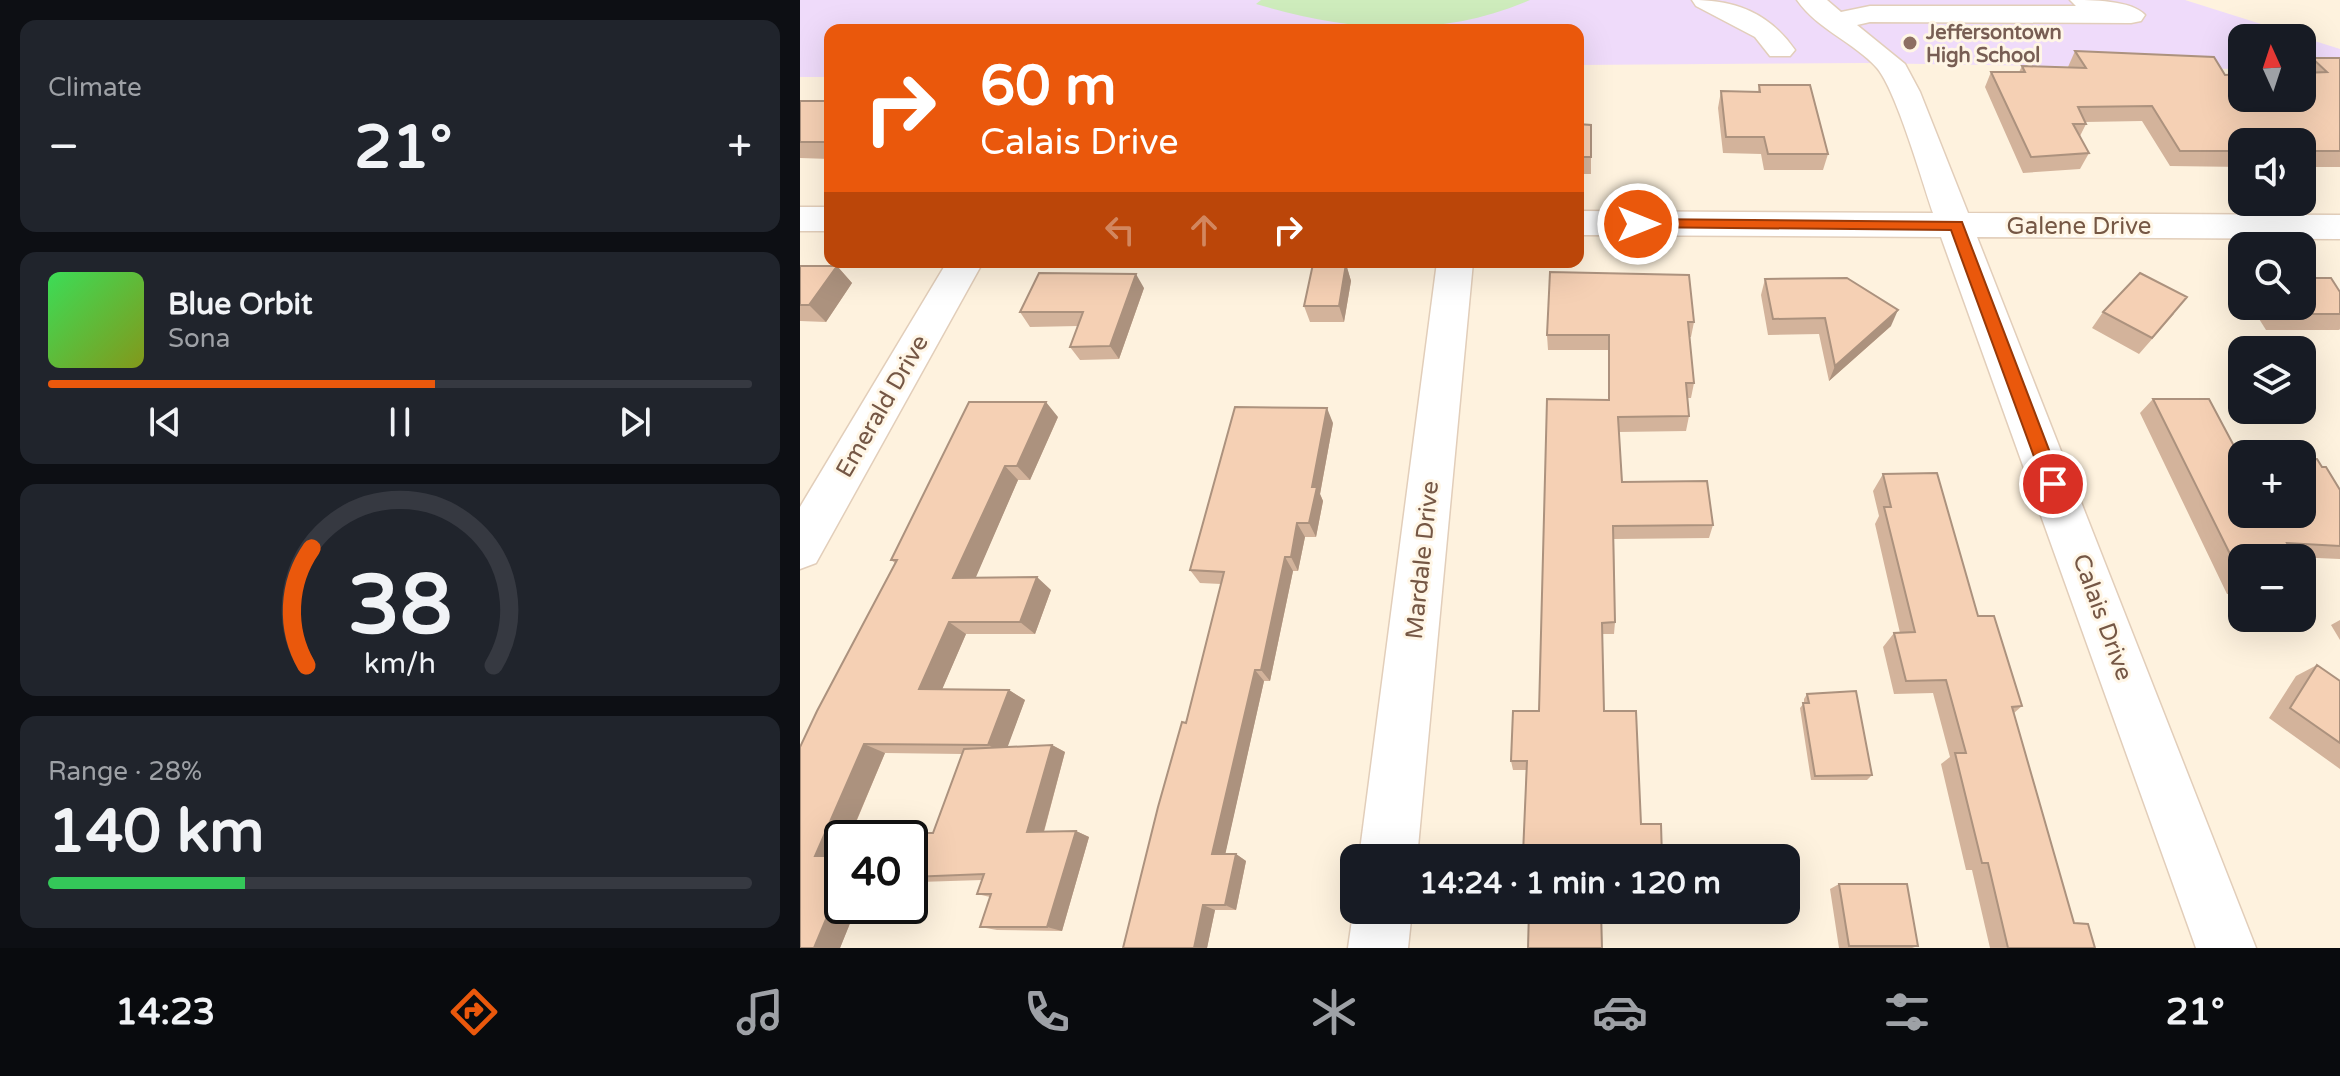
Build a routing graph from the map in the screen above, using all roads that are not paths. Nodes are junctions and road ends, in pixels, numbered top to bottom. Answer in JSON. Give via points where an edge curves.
{"nodes":[{"id":1,"x":1706,"y":0,"type":"edge"},
{"id":2,"x":1811,"y":0,"type":"edge"},
{"id":3,"x":2084,"y":0,"type":"edge"},
{"id":4,"x":1763,"y":4,"type":"dead end"},
{"id":5,"x":1733,"y":13,"type":"junction"},
{"id":6,"x":1835,"y":22,"type":"junction"},
{"id":7,"x":1780,"y":50,"type":"dead end"},
{"id":8,"x":800,"y":219,"type":"edge"},
{"id":9,"x":824,"y":219,"type":"edge"},
{"id":10,"x":1584,"y":223,"type":"edge"},
{"id":11,"x":1957,"y":225,"type":"junction"},
{"id":12,"x":2340,"y":227,"type":"edge"},
{"id":13,"x":962,"y":268,"type":"edge"},
{"id":14,"x":1454,"y":268,"type":"edge"},
{"id":15,"x":800,"y":549,"type":"edge"},
{"id":16,"x":1390,"y":844,"type":"edge"},
{"id":17,"x":1381,"y":924,"type":"edge"},
{"id":18,"x":1378,"y":948,"type":"edge"},
{"id":19,"x":2226,"y":948,"type":"edge"}],
"edges":[{"from":1,"to":5,"type":"street"},
{"from":2,"to":6,"type":"street"},
{"from":3,"to":6,"type":"street","via":[[2131,15],[1870,14]]},
{"from":4,"to":5,"type":"street"},
{"from":5,"to":7,"type":"street","via":[[1765,31]]},
{"from":6,"to":11,"type":"street","name":"Calais Drive","via":[[1890,64]]},
{"from":8,"to":9,"type":"street"},
{"from":10,"to":11,"type":"street","name":"Galene Drive"},
{"from":11,"to":12,"type":"street","name":"Galene Drive"},
{"from":11,"to":19,"type":"street","name":"Calais Drive"},
{"from":13,"to":15,"type":"street","name":"Emerald Drive"},
{"from":14,"to":16,"type":"street","name":"Mardale Drive"},
{"from":17,"to":18,"type":"street"}]}
